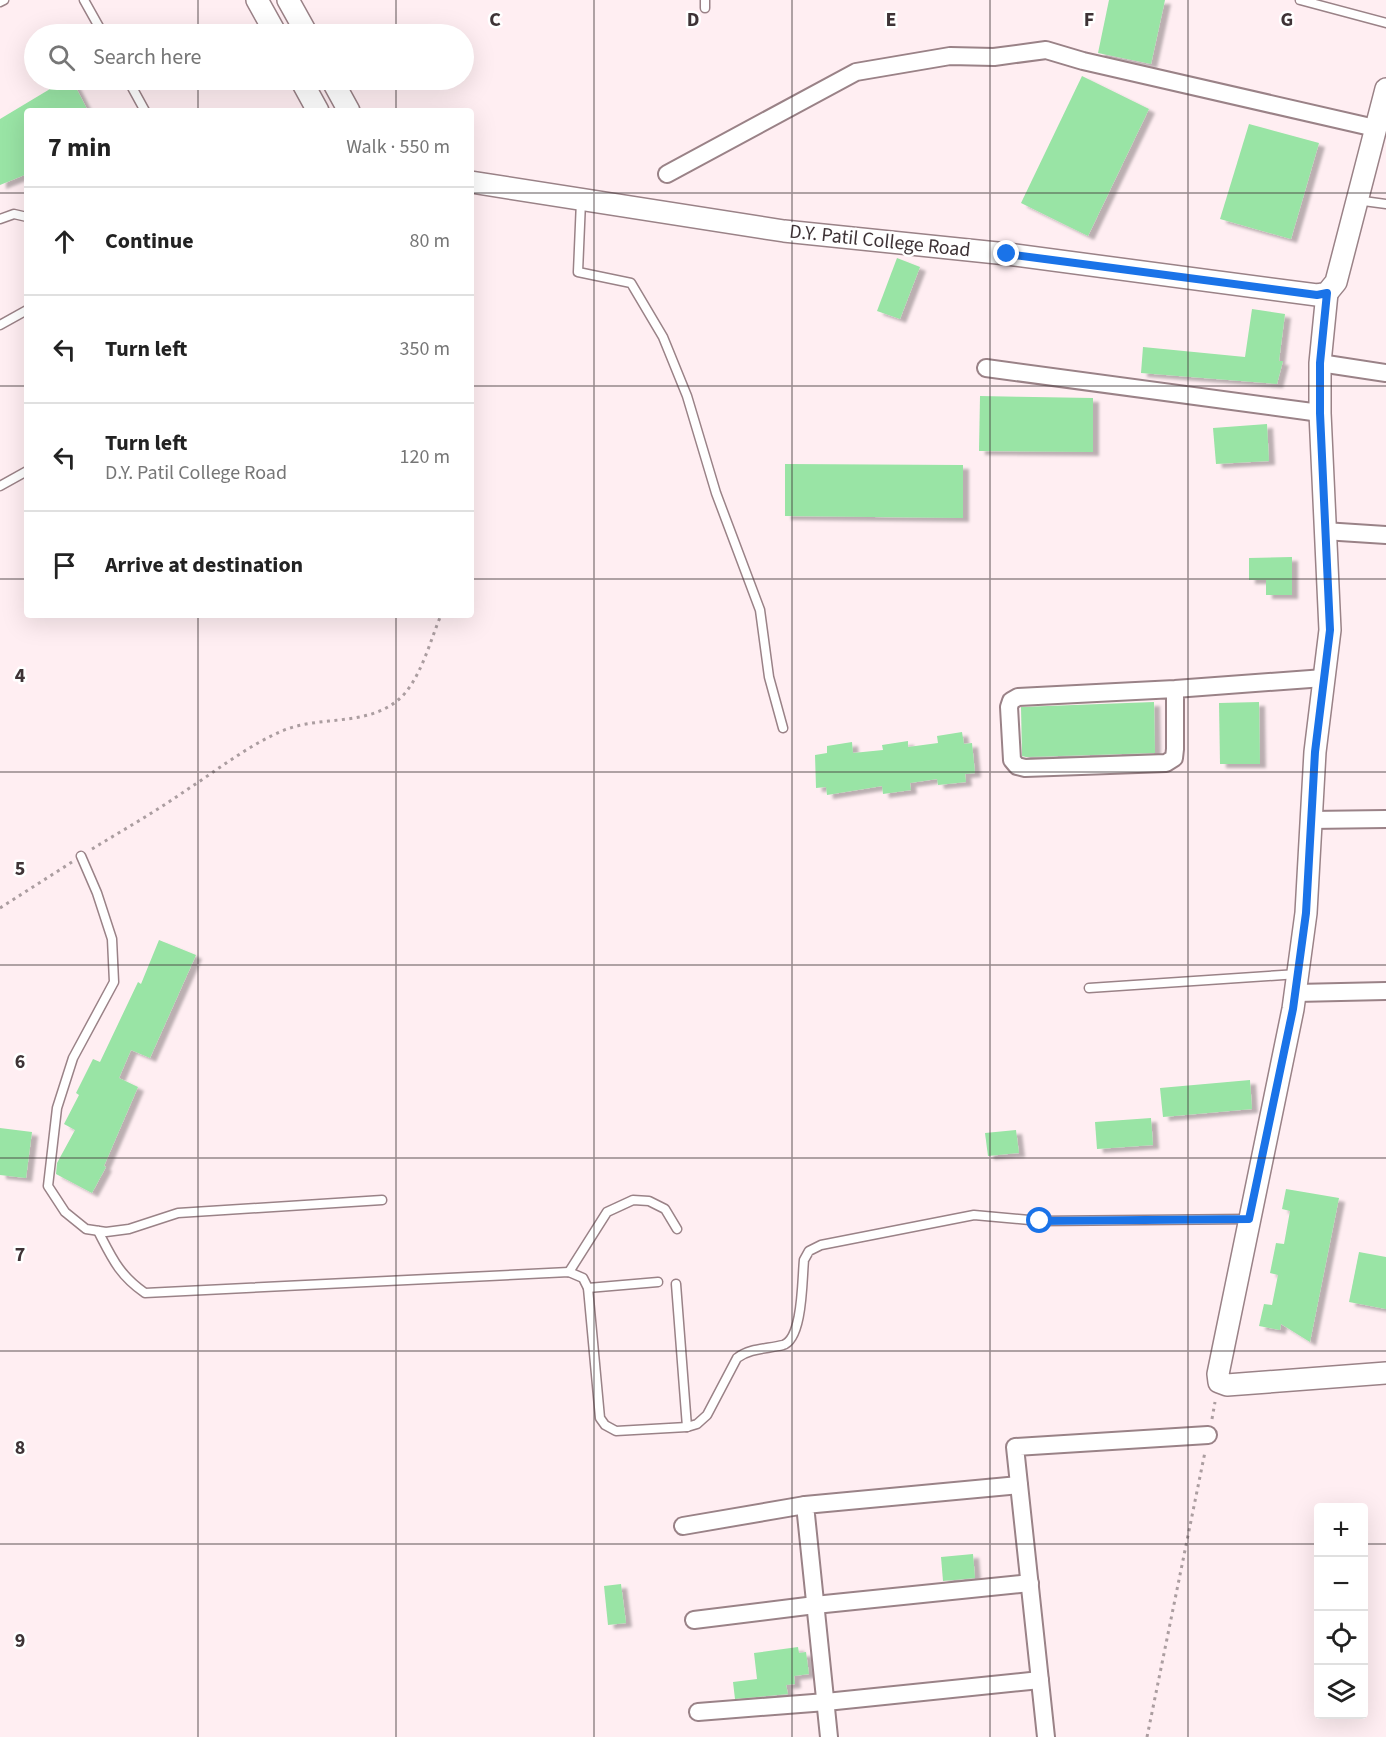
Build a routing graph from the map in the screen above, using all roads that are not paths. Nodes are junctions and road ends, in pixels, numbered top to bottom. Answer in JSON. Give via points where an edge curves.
{"nodes":[{"id":1,"x":4,"y":0,"type":"edge"},
{"id":2,"x":84,"y":0,"type":"edge"},
{"id":3,"x":257,"y":0,"type":"edge"},
{"id":4,"x":288,"y":0,"type":"edge"},
{"id":5,"x":1300,"y":0,"type":"edge"},
{"id":6,"x":0,"y":2,"type":"edge"},
{"id":7,"x":1386,"y":23,"type":"edge"},
{"id":8,"x":97,"y":24,"type":"edge"},
{"id":9,"x":270,"y":24,"type":"edge"},
{"id":10,"x":301,"y":24,"type":"edge"},
{"id":11,"x":1386,"y":88,"type":"edge"},
{"id":12,"x":134,"y":90,"type":"edge"},
{"id":13,"x":306,"y":90,"type":"edge"},
{"id":14,"x":337,"y":90,"type":"edge"},
{"id":15,"x":144,"y":108,"type":"edge"},
{"id":16,"x":316,"y":108,"type":"edge"},
{"id":17,"x":347,"y":108,"type":"edge"},
{"id":18,"x":1375,"y":128,"type":"junction"},
{"id":19,"x":667,"y":174,"type":"dead end"},
{"id":20,"x":474,"y":182,"type":"edge"},
{"id":21,"x":581,"y":199,"type":"junction"},
{"id":22,"x":1356,"y":200,"type":"junction"},
{"id":23,"x":1386,"y":204,"type":"edge"},
{"id":24,"x":24,"y":216,"type":"edge"},
{"id":25,"x":0,"y":219,"type":"edge"},
{"id":26,"x":1327,"y":293,"type":"junction"},
{"id":27,"x":24,"y":315,"type":"edge"},
{"id":28,"x":0,"y":325,"type":"edge"},
{"id":29,"x":1320,"y":363,"type":"junction"},
{"id":30,"x":986,"y":368,"type":"dead end"},
{"id":31,"x":1386,"y":373,"type":"edge"},
{"id":32,"x":1320,"y":413,"type":"junction"},
{"id":33,"x":24,"y":473,"type":"edge"},
{"id":34,"x":0,"y":486,"type":"edge"},
{"id":35,"x":1324,"y":531,"type":"junction"},
{"id":36,"x":1386,"y":535,"type":"edge"},
{"id":37,"x":1324,"y":678,"type":"junction"},
{"id":38,"x":1174,"y":689,"type":"junction"},
{"id":39,"x":783,"y":728,"type":"dead end"},
{"id":40,"x":1386,"y":819,"type":"edge"},
{"id":41,"x":1310,"y":820,"type":"junction"},
{"id":42,"x":81,"y":856,"type":"road end"},
{"id":43,"x":1297,"y":983,"type":"junction"},
{"id":44,"x":1089,"y":988,"type":"dead end"},
{"id":45,"x":1386,"y":991,"type":"edge"},
{"id":46,"x":382,"y":1200,"type":"dead end"},
{"id":47,"x":1249,"y":1219,"type":"junction"},
{"id":48,"x":677,"y":1229,"type":"dead end"},
{"id":49,"x":98,"y":1231,"type":"junction"},
{"id":50,"x":568,"y":1272,"type":"junction"},
{"id":51,"x":658,"y":1282,"type":"dead end"},
{"id":52,"x":676,"y":1284,"type":"dead end"},
{"id":53,"x":588,"y":1288,"type":"junction"},
{"id":54,"x":1386,"y":1374,"type":"edge"},
{"id":55,"x":687,"y":1427,"type":"junction"},
{"id":56,"x":1208,"y":1436,"type":"road end"},
{"id":57,"x":1019,"y":1485,"type":"junction"},
{"id":58,"x":805,"y":1505,"type":"junction"},
{"id":59,"x":683,"y":1526,"type":"dead end"},
{"id":60,"x":1030,"y":1583,"type":"junction"},
{"id":61,"x":815,"y":1605,"type":"junction"},
{"id":62,"x":694,"y":1620,"type":"dead end"},
{"id":63,"x":1040,"y":1680,"type":"junction"},
{"id":64,"x":826,"y":1702,"type":"junction"},
{"id":65,"x":698,"y":1712,"type":"dead end"},
{"id":66,"x":829,"y":1737,"type":"edge"},
{"id":67,"x":1046,"y":1737,"type":"edge"}],
"edges":[{"from":1,"to":6,"type":"lane"},
{"from":2,"to":8,"type":"lane"},
{"from":3,"to":9,"type":"street"},
{"from":4,"to":10,"type":"street"},
{"from":5,"to":7,"type":"lane"},
{"from":11,"to":18,"type":"street"},
{"from":12,"to":15,"type":"lane"},
{"from":13,"to":16,"type":"street"},
{"from":14,"to":17,"type":"street"},
{"from":18,"to":19,"type":"street","via":[[1046,50],[994,57],[950,56],[856,72]]},
{"from":18,"to":22,"type":"street"},
{"from":20,"to":21,"type":"street","name":"D.Y. Patil College Road"},
{"from":21,"to":26,"type":"street","name":"D.Y. Patil College Road","via":[[783,231],[1007,254],[1317,295]]},
{"from":21,"to":39,"type":"lane","via":[[578,273],[631,283],[663,337],[760,610],[769,677]]},
{"from":22,"to":23,"type":"lane"},
{"from":22,"to":26,"type":"street","via":[[1339,273]]},
{"from":24,"to":25,"type":"lane","via":[[14,214]]},
{"from":26,"to":29,"type":"street"},
{"from":27,"to":28,"type":"lane"},
{"from":29,"to":31,"type":"street"},
{"from":29,"to":32,"type":"street"},
{"from":30,"to":32,"type":"street"},
{"from":32,"to":35,"type":"street"},
{"from":33,"to":34,"type":"lane"},
{"from":35,"to":36,"type":"street"},
{"from":35,"to":37,"type":"street","via":[[1330,630]]},
{"from":37,"to":38,"type":"street"},
{"from":37,"to":41,"type":"street"},
{"from":38,"to":38,"type":"street","via":[[1175,749],[1174,758],[1166,763],[1025,768],[1012,760],[1011,700]]},
{"from":40,"to":41,"type":"street"},
{"from":41,"to":43,"type":"street","via":[[1306,913]]},
{"from":42,"to":49,"type":"lane","via":[[112,939],[114,982],[86,1032],[57,1108],[48,1186],[65,1212],[86,1229]]},
{"from":43,"to":44,"type":"lane"},
{"from":43,"to":45,"type":"street"},
{"from":43,"to":47,"type":"street"},
{"from":46,"to":49,"type":"lane","via":[[178,1213],[129,1229]]},
{"from":47,"to":54,"type":"street","via":[[1219,1382],[1227,1385]]},
{"from":47,"to":55,"type":"lane","via":[[1040,1221],[974,1215],[821,1245],[809,1251],[804,1260],[792,1339],[786,1344],[745,1352],[737,1358],[706,1415]]},
{"from":48,"to":50,"type":"lane","via":[[666,1209],[649,1201],[633,1200],[607,1212]]},
{"from":49,"to":50,"type":"lane","via":[[129,1282],[145,1293]]},
{"from":50,"to":53,"type":"lane","via":[[583,1278]]},
{"from":51,"to":53,"type":"lane"},
{"from":52,"to":55,"type":"lane"},
{"from":53,"to":55,"type":"lane","via":[[600,1418],[616,1431]]},
{"from":56,"to":57,"type":"street","via":[[1015,1447]]},
{"from":57,"to":58,"type":"street"},
{"from":57,"to":60,"type":"street"},
{"from":58,"to":59,"type":"street"},
{"from":58,"to":61,"type":"street"},
{"from":60,"to":61,"type":"street"},
{"from":60,"to":63,"type":"street"},
{"from":61,"to":62,"type":"street"},
{"from":61,"to":64,"type":"street"},
{"from":63,"to":64,"type":"street"},
{"from":63,"to":67,"type":"street"},
{"from":64,"to":65,"type":"street"},
{"from":64,"to":66,"type":"street"}]}
